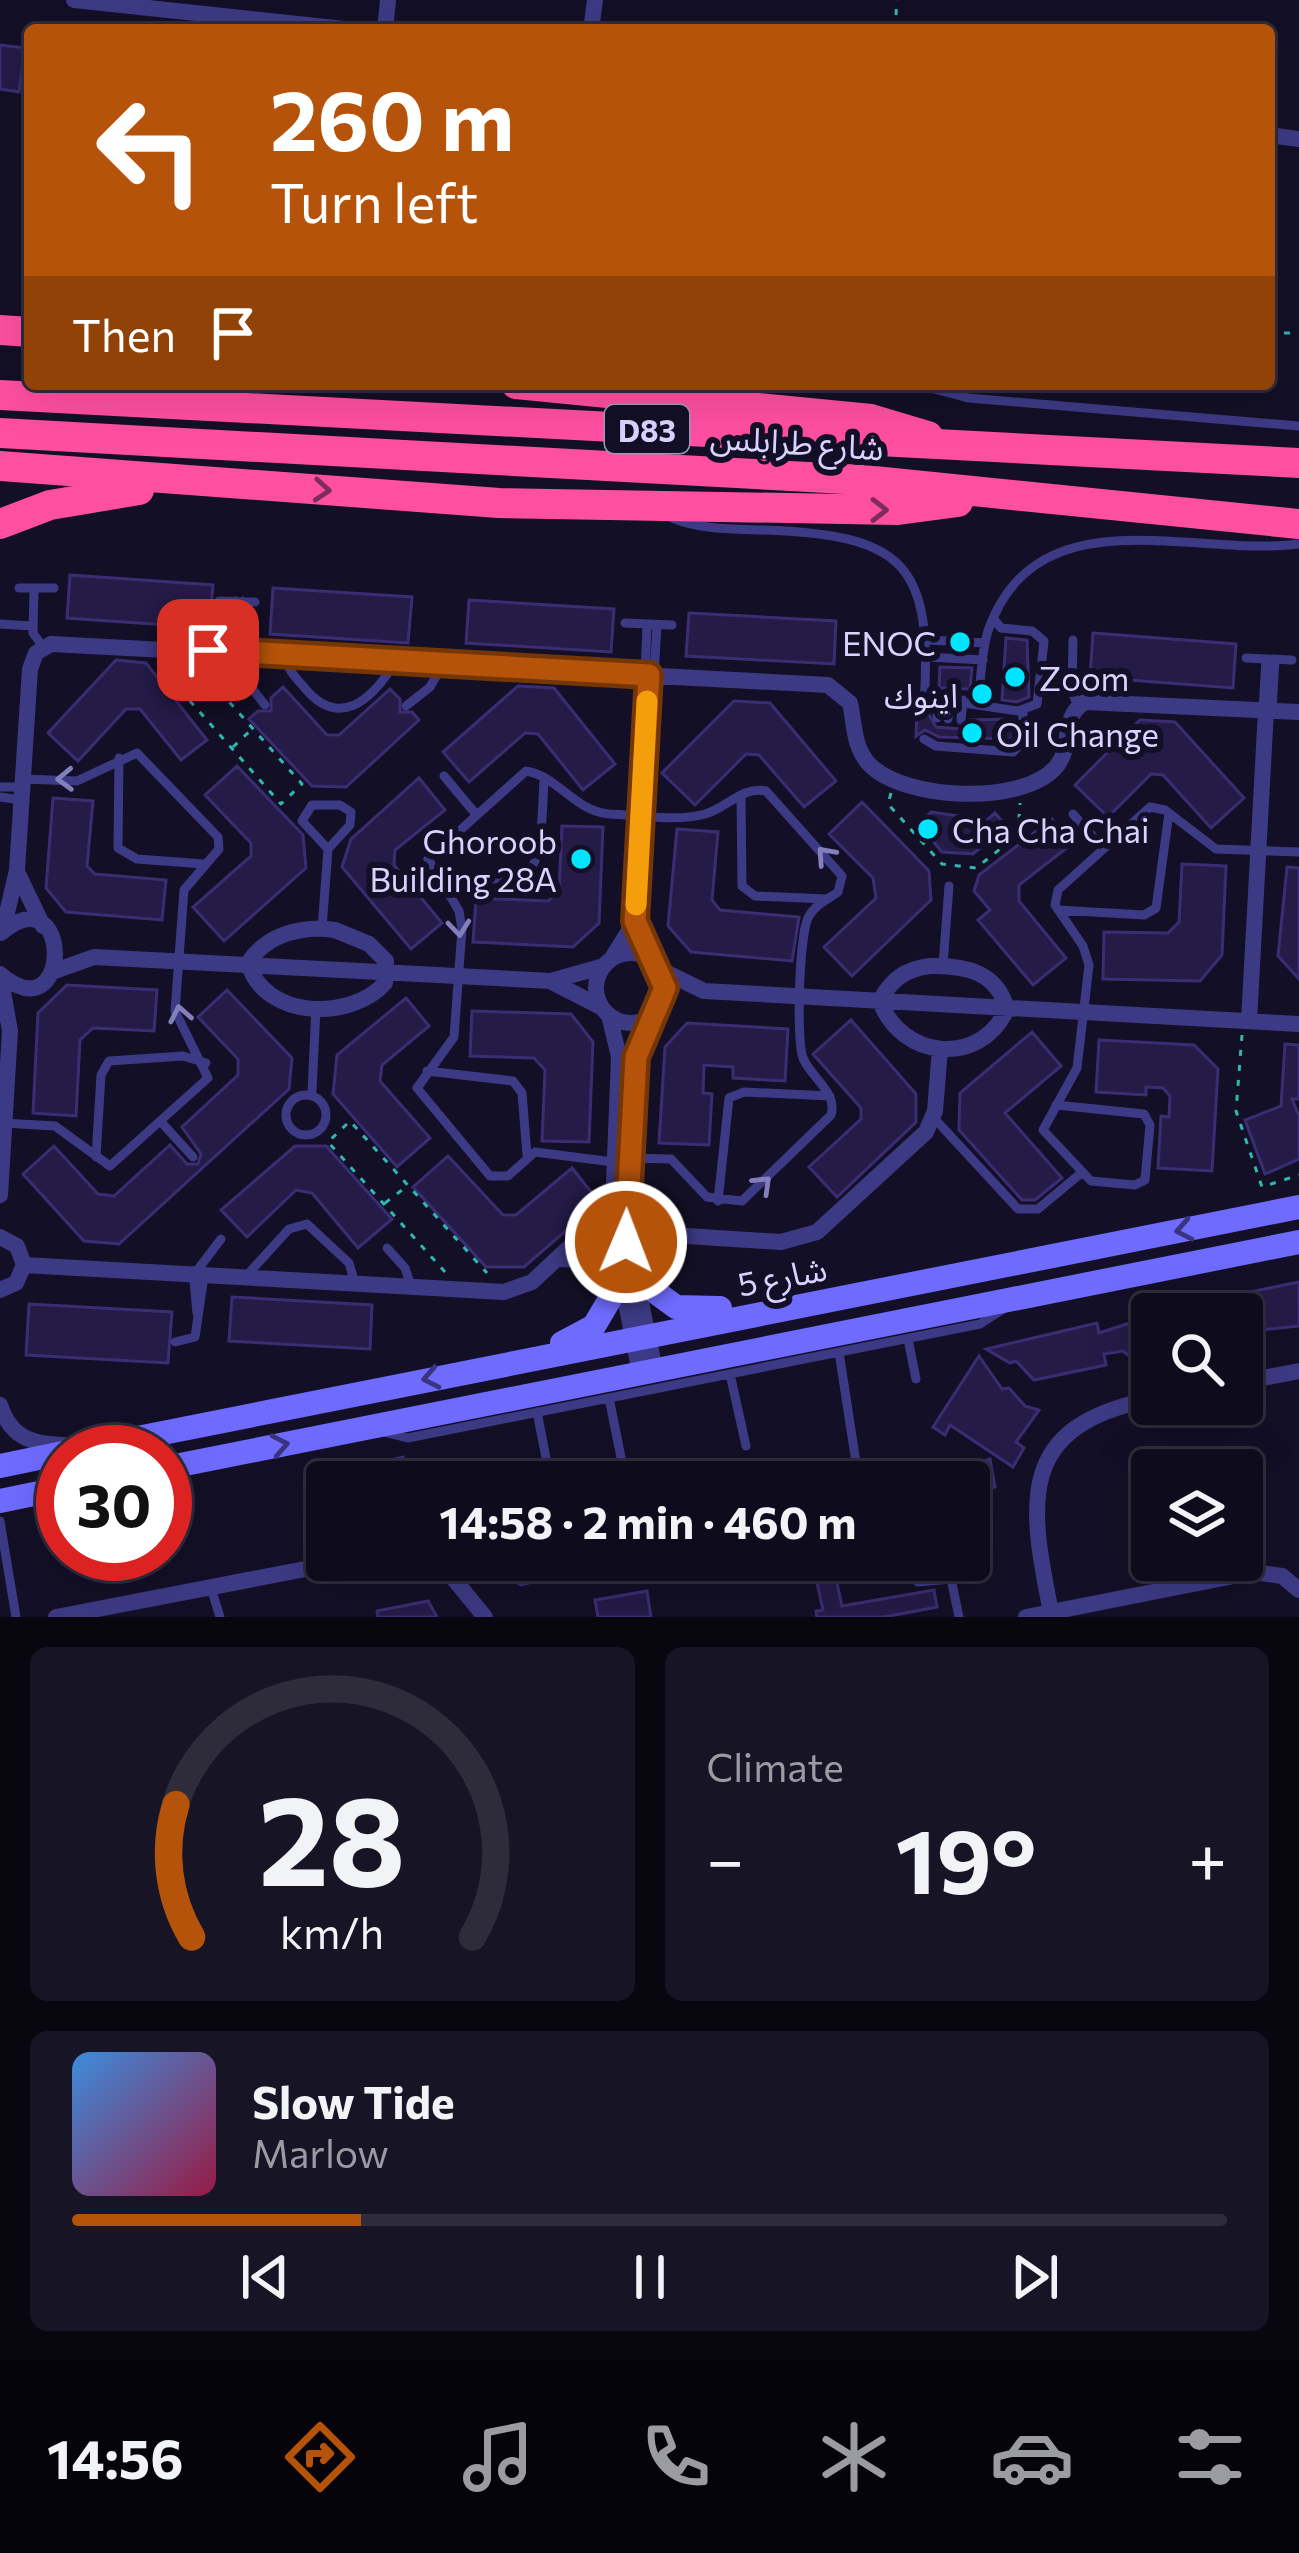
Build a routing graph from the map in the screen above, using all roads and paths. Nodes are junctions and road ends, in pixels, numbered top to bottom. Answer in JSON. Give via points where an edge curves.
{"nodes":[{"id":1,"x":74,"y":0,"type":"edge"},
{"id":2,"x":298,"y":24,"type":"edge"},
{"id":3,"x":580,"y":390,"type":"edge"},
{"id":4,"x":662,"y":390,"type":"edge"},
{"id":5,"x":938,"y":390,"type":"edge"},
{"id":6,"x":0,"y":394,"type":"edge"},
{"id":7,"x":645,"y":396,"type":"junction"},
{"id":8,"x":1299,"y":426,"type":"edge"},
{"id":9,"x":0,"y":433,"type":"edge"},
{"id":10,"x":950,"y":447,"type":"junction"},
{"id":11,"x":1299,"y":464,"type":"edge"},
{"id":12,"x":0,"y":466,"type":"edge"},
{"id":13,"x":205,"y":481,"type":"junction"},
{"id":14,"x":993,"y":495,"type":"junction"},
{"id":15,"x":651,"y":507,"type":"junction"},
{"id":16,"x":0,"y":524,"type":"edge"},
{"id":17,"x":1299,"y":524,"type":"edge"},
{"id":18,"x":1299,"y":544,"type":"edge"},
{"id":19,"x":19,"y":588,"type":"dead end"},
{"id":20,"x":34,"y":588,"type":"junction"},
{"id":21,"x":54,"y":588,"type":"dead end"},
{"id":22,"x":219,"y":601,"type":"dead end"},
{"id":23,"x":994,"y":619,"type":"junction"},
{"id":24,"x":626,"y":623,"type":"dead end"},
{"id":25,"x":0,"y":624,"type":"edge"},
{"id":26,"x":652,"y":624,"type":"junction"},
{"id":27,"x":672,"y":625,"type":"dead end"},
{"id":28,"x":32,"y":626,"type":"junction"},
{"id":29,"x":928,"y":640,"type":"junction"},
{"id":30,"x":1073,"y":640,"type":"dead end"},
{"id":31,"x":986,"y":644,"type":"junction"},
{"id":32,"x":43,"y":647,"type":"junction"},
{"id":33,"x":142,"y":647,"type":"junction"},
{"id":34,"x":183,"y":649,"type":"junction"},
{"id":35,"x":237,"y":652,"type":"junction"},
{"id":36,"x":284,"y":654,"type":"junction"},
{"id":37,"x":927,"y":657,"type":"junction"},
{"id":38,"x":1246,"y":658,"type":"dead end"},
{"id":39,"x":1271,"y":659,"type":"junction"},
{"id":40,"x":983,"y":660,"type":"junction"},
{"id":41,"x":1292,"y":660,"type":"dead end"},
{"id":42,"x":396,"y":662,"type":"junction"},
{"id":43,"x":443,"y":664,"type":"junction"},
{"id":44,"x":649,"y":675,"type":"junction"},
{"id":45,"x":943,"y":698,"type":"junction"},
{"id":46,"x":963,"y":700,"type":"junction"},
{"id":47,"x":978,"y":704,"type":"junction"},
{"id":48,"x":265,"y":705,"type":"dead end"},
{"id":49,"x":406,"y":706,"type":"dead end"},
{"id":50,"x":1078,"y":706,"type":"junction"},
{"id":51,"x":1267,"y":710,"type":"junction"},
{"id":52,"x":1023,"y":712,"type":"junction"},
{"id":53,"x":1299,"y":712,"type":"edge"},
{"id":54,"x":942,"y":719,"type":"dead end"},
{"id":55,"x":961,"y":720,"type":"dead end"},
{"id":56,"x":253,"y":728,"type":"junction"},
{"id":57,"x":924,"y":740,"type":"dead end"},
{"id":58,"x":231,"y":748,"type":"junction"},
{"id":59,"x":119,"y":758,"type":"junction"},
{"id":60,"x":444,"y":776,"type":"dead end"},
{"id":61,"x":544,"y":778,"type":"junction"},
{"id":62,"x":896,"y":780,"type":"junction"},
{"id":63,"x":0,"y":787,"type":"edge"},
{"id":64,"x":1017,"y":787,"type":"junction"},
{"id":65,"x":22,"y":789,"type":"junction"},
{"id":66,"x":741,"y":795,"type":"junction"},
{"id":67,"x":0,"y":797,"type":"edge"},
{"id":68,"x":475,"y":813,"type":"junction"},
{"id":69,"x":1168,"y":813,"type":"junction"},
{"id":70,"x":1072,"y":814,"type":"dead end"},
{"id":71,"x":641,"y":815,"type":"junction"},
{"id":72,"x":1103,"y":848,"type":"junction"},
{"id":73,"x":328,"y":849,"type":"junction"},
{"id":74,"x":1260,"y":851,"type":"junction"},
{"id":75,"x":1299,"y":852,"type":"edge"},
{"id":76,"x":205,"y":864,"type":"junction"},
{"id":77,"x":17,"y":870,"type":"junction"},
{"id":78,"x":435,"y":876,"type":"junction"},
{"id":79,"x":949,"y":886,"type":"dead end"},
{"id":80,"x":828,"y":899,"type":"junction"},
{"id":81,"x":1058,"y":910,"type":"junction"},
{"id":82,"x":635,"y":921,"type":"junction"},
{"id":83,"x":322,"y":928,"type":"junction"},
{"id":84,"x":47,"y":930,"type":"junction"},
{"id":85,"x":2,"y":932,"type":"edge"},
{"id":86,"x":94,"y":957,"type":"junction"},
{"id":87,"x":178,"y":959,"type":"junction"},
{"id":88,"x":608,"y":962,"type":"junction"},
{"id":89,"x":248,"y":963,"type":"junction"},
{"id":90,"x":943,"y":965,"type":"junction"},
{"id":91,"x":657,"y":966,"type":"junction"},
{"id":92,"x":52,"y":972,"type":"junction"},
{"id":93,"x":389,"y":972,"type":"junction"},
{"id":94,"x":0,"y":975,"type":"edge"},
{"id":95,"x":460,"y":977,"type":"junction"},
{"id":96,"x":551,"y":981,"type":"junction"},
{"id":97,"x":30,"y":986,"type":"junction"},
{"id":98,"x":704,"y":992,"type":"junction"},
{"id":99,"x":802,"y":998,"type":"junction"},
{"id":100,"x":880,"y":1001,"type":"junction"},
{"id":101,"x":316,"y":1009,"type":"junction"},
{"id":102,"x":1007,"y":1009,"type":"junction"},
{"id":103,"x":605,"y":1011,"type":"junction"},
{"id":104,"x":656,"y":1011,"type":"junction"},
{"id":105,"x":1085,"y":1013,"type":"junction"},
{"id":106,"x":1225,"y":1020,"type":"junction"},
{"id":107,"x":1249,"y":1021,"type":"junction"},
{"id":108,"x":1299,"y":1024,"type":"edge"},
{"id":109,"x":10,"y":1031,"type":"junction"},
{"id":110,"x":940,"y":1049,"type":"junction"},
{"id":111,"x":206,"y":1064,"type":"junction"},
{"id":112,"x":427,"y":1071,"type":"junction"},
{"id":113,"x":312,"y":1091,"type":"junction"},
{"id":114,"x":830,"y":1096,"type":"junction"},
{"id":115,"x":1056,"y":1106,"type":"junction"},
{"id":116,"x":934,"y":1118,"type":"junction"},
{"id":117,"x":2,"y":1123,"type":"edge"},
{"id":118,"x":162,"y":1123,"type":"junction"},
{"id":119,"x":527,"y":1155,"type":"junction"},
{"id":120,"x":193,"y":1157,"type":"dead end"},
{"id":121,"x":96,"y":1158,"type":"junction"},
{"id":122,"x":621,"y":1160,"type":"junction"},
{"id":123,"x":1080,"y":1174,"type":"junction"},
{"id":124,"x":1299,"y":1175,"type":"edge"},
{"id":125,"x":408,"y":1185,"type":"junction"},
{"id":126,"x":0,"y":1195,"type":"edge"},
{"id":127,"x":718,"y":1201,"type":"junction"},
{"id":128,"x":384,"y":1204,"type":"junction"},
{"id":129,"x":1299,"y":1207,"type":"edge"},
{"id":130,"x":619,"y":1208,"type":"junction"},
{"id":131,"x":671,"y":1234,"type":"junction"},
{"id":132,"x":0,"y":1238,"type":"edge"},
{"id":133,"x":221,"y":1239,"type":"dead end"},
{"id":134,"x":1299,"y":1242,"type":"edge"},
{"id":135,"x":387,"y":1248,"type":"dead end"},
{"id":136,"x":560,"y":1259,"type":"junction"},
{"id":137,"x":24,"y":1265,"type":"junction"},
{"id":138,"x":198,"y":1272,"type":"junction"},
{"id":139,"x":248,"y":1274,"type":"junction"},
{"id":140,"x":625,"y":1275,"type":"junction"},
{"id":141,"x":353,"y":1280,"type":"junction"},
{"id":142,"x":411,"y":1286,"type":"junction"},
{"id":143,"x":0,"y":1290,"type":"edge"},
{"id":144,"x":461,"y":1290,"type":"junction"},
{"id":145,"x":505,"y":1292,"type":"junction"},
{"id":146,"x":1011,"y":1299,"type":"junction"},
{"id":147,"x":757,"y":1314,"type":"junction"},
{"id":148,"x":640,"y":1338,"type":"junction"},
{"id":149,"x":908,"y":1339,"type":"junction"},
{"id":150,"x":175,"y":1342,"type":"dead end"},
{"id":151,"x":839,"y":1352,"type":"junction"},
{"id":152,"x":506,"y":1363,"type":"junction"},
{"id":153,"x":648,"y":1371,"type":"junction"},
{"id":154,"x":1299,"y":1371,"type":"edge"},
{"id":155,"x":730,"y":1374,"type":"junction"},
{"id":156,"x":1263,"y":1378,"type":"edge"},
{"id":157,"x":916,"y":1379,"type":"dead end"},
{"id":158,"x":609,"y":1398,"type":"junction"},
{"id":159,"x":1131,"y":1404,"type":"edge"},
{"id":160,"x":0,"y":1405,"type":"edge"},
{"id":161,"x":537,"y":1412,"type":"junction"},
{"id":162,"x":192,"y":1426,"type":"edge"},
{"id":163,"x":370,"y":1427,"type":"junction"},
{"id":164,"x":36,"y":1440,"type":"edge"},
{"id":165,"x":746,"y":1445,"type":"dead end"},
{"id":166,"x":36,"y":1458,"type":"edge"},
{"id":167,"x":547,"y":1461,"type":"edge"},
{"id":168,"x":622,"y":1461,"type":"edge"},
{"id":169,"x":856,"y":1461,"type":"edge"},
{"id":170,"x":192,"y":1463,"type":"edge"},
{"id":171,"x":0,"y":1466,"type":"edge"},
{"id":172,"x":36,"y":1494,"type":"edge"},
{"id":173,"x":0,"y":1501,"type":"edge"},
{"id":174,"x":0,"y":1521,"type":"edge"},
{"id":175,"x":306,"y":1569,"type":"edge"},
{"id":176,"x":455,"y":1581,"type":"edge"},
{"id":177,"x":951,"y":1581,"type":"edge"},
{"id":178,"x":210,"y":1587,"type":"junction"},
{"id":179,"x":1299,"y":1589,"type":"edge"},
{"id":180,"x":1051,"y":1614,"type":"edge"},
{"id":181,"x":16,"y":1617,"type":"edge"},
{"id":182,"x":56,"y":1617,"type":"edge"},
{"id":183,"x":220,"y":1617,"type":"edge"},
{"id":184,"x":484,"y":1617,"type":"edge"},
{"id":185,"x":959,"y":1617,"type":"edge"},
{"id":186,"x":1026,"y":1617,"type":"edge"}],
"edges":[{"from":1,"to":2,"type":"street"},
{"from":3,"to":7,"type":"highway"},
{"from":4,"to":7,"type":"lane"},
{"from":5,"to":8,"type":"lane"},
{"from":6,"to":10,"type":"highway","name":"شارع طرابلس","number":"D83"},
{"from":7,"to":10,"type":"highway","via":[[871,419]]},
{"from":9,"to":14,"type":"highway","name":"شارع طرابلس","number":"D83","via":[[436,453]]},
{"from":10,"to":11,"type":"highway","name":"شارع طرابلس","number":"D83"},
{"from":12,"to":13,"type":"highway"},
{"from":13,"to":15,"type":"highway","one_way":true},
{"from":13,"to":16,"type":"highway","via":[[87,497]]},
{"from":15,"to":14,"type":"highway","one_way":true,"via":[[898,510]]},
{"from":14,"to":17,"type":"highway","name":"شارع طرابلس","number":"D83"},
{"from":15,"to":29,"type":"lane","via":[[712,528],[861,540],[910,581],[925,609]]},
{"from":18,"to":23,"type":"lane","via":[[1095,541],[1042,562]]},
{"from":19,"to":20,"type":"lane"},
{"from":20,"to":21,"type":"lane"},
{"from":20,"to":28,"type":"lane"},
{"from":22,"to":35,"type":"lane","via":[[244,602]]},
{"from":23,"to":31,"type":"lane"},
{"from":23,"to":52,"type":"lane","via":[[1044,641],[1042,695]]},
{"from":24,"to":26,"type":"lane"},
{"from":25,"to":28,"type":"lane"},
{"from":26,"to":27,"type":"lane"},
{"from":26,"to":44,"type":"lane"},
{"from":28,"to":32,"type":"lane"},
{"from":29,"to":31,"type":"lane"},
{"from":29,"to":37,"type":"lane"},
{"from":30,"to":50,"type":"lane"},
{"from":31,"to":40,"type":"lane"},
{"from":32,"to":33,"type":"street"},
{"from":32,"to":65,"type":"street","via":[[30,669]]},
{"from":33,"to":34,"type":"street"},
{"from":33,"to":58,"type":"path"},
{"from":34,"to":35,"type":"street"},
{"from":34,"to":56,"type":"path"},
{"from":35,"to":36,"type":"street"},
{"from":35,"to":48,"type":"lane","via":[[239,673]]},
{"from":36,"to":42,"type":"street"},
{"from":36,"to":42,"type":"lane","via":[[317,704],[332,712],[370,692]]},
{"from":37,"to":40,"type":"lane"},
{"from":37,"to":45,"type":"lane","via":[[924,701]]},
{"from":38,"to":39,"type":"lane"},
{"from":39,"to":41,"type":"lane"},
{"from":39,"to":51,"type":"lane"},
{"from":40,"to":47,"type":"lane"},
{"from":42,"to":43,"type":"street"},
{"from":43,"to":44,"type":"street"},
{"from":43,"to":49,"type":"lane"},
{"from":44,"to":62,"type":"street","via":[[835,688],[850,703],[862,756]]},
{"from":44,"to":71,"type":"street"},
{"from":45,"to":46,"type":"lane"},
{"from":45,"to":54,"type":"lane"},
{"from":46,"to":47,"type":"lane"},
{"from":46,"to":55,"type":"lane"},
{"from":47,"to":52,"type":"lane"},
{"from":50,"to":51,"type":"street","via":[[1102,700]]},
{"from":50,"to":64,"type":"street","via":[[1059,764]]},
{"from":51,"to":53,"type":"street"},
{"from":51,"to":74,"type":"street"},
{"from":52,"to":57,"type":"lane","via":[[1017,750]]},
{"from":56,"to":58,"type":"path"},
{"from":56,"to":58,"type":"path","via":[[302,784],[281,804]]},
{"from":59,"to":65,"type":"lane","one_way":true,"via":[[77,781]]},
{"from":59,"to":76,"type":"lane","via":[[145,756],[215,833],[219,850]]},
{"from":59,"to":76,"type":"lane","via":[[118,848],[136,859]]},
{"from":60,"to":68,"type":"lane"},
{"from":61,"to":68,"type":"lane","via":[[520,772]]},
{"from":61,"to":71,"type":"lane","via":[[590,811]]},
{"from":61,"to":78,"type":"lane","via":[[540,859],[530,873],[506,880]]},
{"from":62,"to":64,"type":"street","via":[[961,794]]},
{"from":62,"to":64,"type":"path","via":[[888,804],[942,864],[976,868],[1018,835]]},
{"from":63,"to":65,"type":"lane"},
{"from":65,"to":67,"type":"lane"},
{"from":65,"to":77,"type":"street"},
{"from":66,"to":71,"type":"lane","via":[[697,816]]},
{"from":80,"to":66,"type":"lane","one_way":true,"via":[[842,887],[838,871],[771,794]]},
{"from":66,"to":80,"type":"lane","via":[[742,886],[755,896]]},
{"from":68,"to":78,"type":"lane","via":[[430,854]]},
{"from":69,"to":72,"type":"lane","via":[[1150,807]]},
{"from":69,"to":74,"type":"lane","via":[[1210,847]]},
{"from":69,"to":81,"type":"lane","via":[[1156,908],[1144,915]]},
{"from":70,"to":72,"type":"lane"},
{"from":71,"to":82,"type":"street"},
{"from":72,"to":81,"type":"lane","via":[[1058,890]]},
{"from":73,"to":73,"type":"lane","via":[[351,812],[312,805],[302,821]]},
{"from":73,"to":83,"type":"lane"},
{"from":74,"to":75,"type":"lane"},
{"from":74,"to":107,"type":"street"},
{"from":76,"to":87,"type":"lane","via":[[184,890]]},
{"from":77,"to":84,"type":"street"},
{"from":77,"to":85,"type":"street"},
{"from":78,"to":95,"type":"lane","one_way":true,"via":[[461,916]]},
{"from":79,"to":90,"type":"lane"},
{"from":80,"to":99,"type":"lane","via":[[806,924]]},
{"from":81,"to":105,"type":"lane","via":[[1088,959]]},
{"from":82,"to":88,"type":"street"},
{"from":82,"to":91,"type":"street"},
{"from":83,"to":89,"type":"street","via":[[282,935]]},
{"from":83,"to":93,"type":"street","via":[[369,944]]},
{"from":84,"to":85,"type":"street","via":[[22,921]]},
{"from":84,"to":86,"type":"street"},
{"from":84,"to":92,"type":"street","via":[[58,953]]},
{"from":86,"to":87,"type":"street"},
{"from":86,"to":92,"type":"street"},
{"from":87,"to":89,"type":"street"},
{"from":111,"to":87,"type":"lane","one_way":true,"via":[[176,1018]]},
{"from":88,"to":91,"type":"street","via":[[629,953]]},
{"from":88,"to":96,"type":"street"},
{"from":88,"to":103,"type":"street","via":[[596,986]]},
{"from":89,"to":93,"type":"street"},
{"from":89,"to":101,"type":"street","via":[[274,997]]},
{"from":90,"to":100,"type":"street","via":[[905,972]]},
{"from":90,"to":102,"type":"street","via":[[990,979]]},
{"from":91,"to":98,"type":"street"},
{"from":91,"to":104,"type":"street","via":[[665,988]]},
{"from":92,"to":97,"type":"street"},
{"from":93,"to":95,"type":"street"},
{"from":93,"to":101,"type":"street","via":[[367,999]]},
{"from":94,"to":97,"type":"street"},
{"from":94,"to":109,"type":"street"},
{"from":95,"to":96,"type":"street"},
{"from":95,"to":112,"type":"lane","via":[[454,1037]]},
{"from":96,"to":103,"type":"street"},
{"from":97,"to":109,"type":"street"},
{"from":98,"to":99,"type":"street"},
{"from":98,"to":104,"type":"street"},
{"from":99,"to":100,"type":"street"},
{"from":99,"to":114,"type":"lane","via":[[803,1059]]},
{"from":100,"to":102,"type":"street"},
{"from":100,"to":110,"type":"street","via":[[902,1035]]},
{"from":101,"to":113,"type":"lane"},
{"from":102,"to":105,"type":"street"},
{"from":102,"to":110,"type":"street","via":[[976,1044]]},
{"from":103,"to":104,"type":"street","via":[[626,1022]]},
{"from":103,"to":122,"type":"street","via":[[620,1057]]},
{"from":104,"to":122,"type":"street","via":[[636,1057]]},
{"from":105,"to":106,"type":"street"},
{"from":105,"to":115,"type":"lane","via":[[1077,1068]]},
{"from":106,"to":107,"type":"street"},
{"from":106,"to":124,"type":"path","via":[[1224,1034],[1242,1035],[1236,1111],[1262,1187]]},
{"from":107,"to":108,"type":"street"},
{"from":109,"to":117,"type":"street"},
{"from":110,"to":116,"type":"street"},
{"from":111,"to":118,"type":"lane","via":[[207,1083]]},
{"from":111,"to":121,"type":"lane","via":[[183,1056],[109,1061],[100,1075]]},
{"from":112,"to":119,"type":"lane","via":[[513,1081],[522,1094]]},
{"from":112,"to":119,"type":"lane","via":[[418,1094],[485,1172],[508,1176]]},
{"from":113,"to":113,"type":"lane","via":[[284,1114],[298,1135],[327,1117]]},
{"from":127,"to":114,"type":"lane","one_way":true,"via":[[752,1196],[832,1114]]},
{"from":114,"to":127,"type":"lane","via":[[729,1098]]},
{"from":115,"to":123,"type":"lane","via":[[1045,1136]]},
{"from":115,"to":123,"type":"lane","via":[[1140,1113],[1149,1121],[1142,1183],[1100,1184]]},
{"from":116,"to":123,"type":"lane","via":[[1018,1209],[1039,1210]]},
{"from":116,"to":131,"type":"street","via":[[838,1217],[806,1237]]},
{"from":117,"to":121,"type":"lane","via":[[55,1126]]},
{"from":117,"to":126,"type":"street"},
{"from":118,"to":120,"type":"lane"},
{"from":118,"to":121,"type":"lane","via":[[115,1164]]},
{"from":119,"to":122,"type":"lane"},
{"from":122,"to":127,"type":"lane","via":[[671,1159]]},
{"from":122,"to":130,"type":"street"},
{"from":125,"to":128,"type":"path"},
{"from":125,"to":128,"type":"path","via":[[350,1121],[328,1142]]},
{"from":125,"to":145,"type":"path"},
{"from":128,"to":144,"type":"path"},
{"from":129,"to":147,"type":"street","name":"شارع 5","one_way":true},
{"from":130,"to":131,"type":"street"},
{"from":130,"to":136,"type":"street"},
{"from":130,"to":140,"type":"street"},
{"from":131,"to":140,"type":"street","via":[[646,1246]]},
{"from":132,"to":137,"type":"street","via":[[17,1246]]},
{"from":133,"to":138,"type":"lane"},
{"from":134,"to":146,"type":"street","name":"شارع 5"},
{"from":135,"to":142,"type":"lane"},
{"from":136,"to":140,"type":"street"},
{"from":136,"to":145,"type":"street"},
{"from":137,"to":138,"type":"street"},
{"from":137,"to":143,"type":"street","via":[[16,1283]]},
{"from":138,"to":139,"type":"street"},
{"from":138,"to":150,"type":"lane","via":[[193,1340]]},
{"from":139,"to":141,"type":"street"},
{"from":139,"to":141,"type":"lane","via":[[289,1229],[307,1224],[349,1263]]},
{"from":140,"to":147,"type":"street","via":[[676,1307]]},
{"from":140,"to":148,"type":"street"},
{"from":140,"to":152,"type":"street","via":[[594,1326]]},
{"from":141,"to":142,"type":"street"},
{"from":142,"to":144,"type":"street"},
{"from":144,"to":145,"type":"street"},
{"from":146,"to":149,"type":"lane","via":[[986,1323]]},
{"from":146,"to":153,"type":"street","name":"شارع 5"},
{"from":147,"to":148,"type":"street","name":"شارع 5"},
{"from":148,"to":152,"type":"street","name":"شارع 5"},
{"from":148,"to":153,"type":"street"},
{"from":149,"to":151,"type":"lane"},
{"from":149,"to":157,"type":"lane"},
{"from":151,"to":155,"type":"lane"},
{"from":151,"to":169,"type":"lane"},
{"from":152,"to":162,"type":"street","name":"شارع 5","one_way":true},
{"from":153,"to":163,"type":"street","name":"شارع 5"},
{"from":154,"to":156,"type":"street"},
{"from":155,"to":158,"type":"lane"},
{"from":155,"to":165,"type":"lane"},
{"from":158,"to":161,"type":"lane"},
{"from":158,"to":168,"type":"lane"},
{"from":159,"to":180,"type":"street","via":[[1099,1412],[1066,1434],[1036,1485],[1034,1525]]},
{"from":160,"to":164,"type":"street","via":[[8,1425]]},
{"from":161,"to":163,"type":"lane","via":[[403,1439]]},
{"from":161,"to":167,"type":"lane"},
{"from":170,"to":163,"type":"street","name":"شارع 5","one_way":true},
{"from":166,"to":171,"type":"street","name":"شارع 5"},
{"from":172,"to":173,"type":"street"},
{"from":174,"to":181,"type":"lane"},
{"from":175,"to":178,"type":"street"},
{"from":176,"to":184,"type":"street"},
{"from":177,"to":185,"type":"lane"},
{"from":178,"to":182,"type":"street"},
{"from":178,"to":183,"type":"lane"},
{"from":179,"to":180,"type":"street","via":[[1282,1576],[1254,1572]]},
{"from":180,"to":186,"type":"street"}]}
